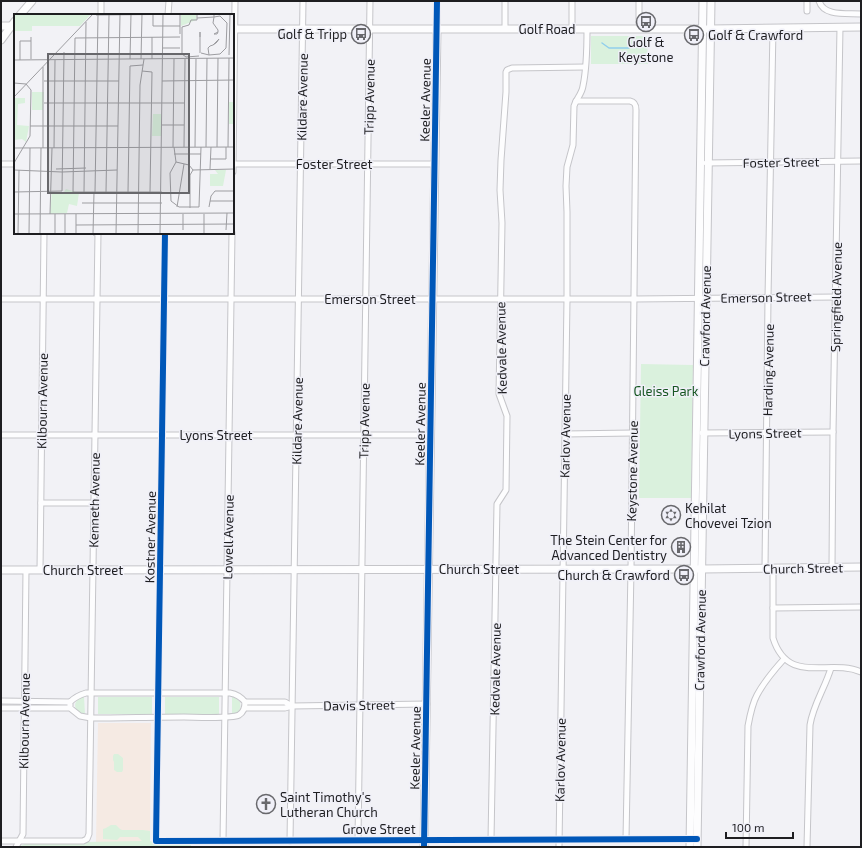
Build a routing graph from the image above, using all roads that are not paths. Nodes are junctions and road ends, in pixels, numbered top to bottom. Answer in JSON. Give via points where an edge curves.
{"nodes":[{"id":1,"x":32,"y":1,"type":"edge"},
{"id":2,"x":101,"y":1,"type":"edge"},
{"id":3,"x":168,"y":1,"type":"edge"},
{"id":4,"x":235,"y":1,"type":"edge"},
{"id":5,"x":303,"y":1,"type":"edge"},
{"id":6,"x":370,"y":1,"type":"edge"},
{"id":7,"x":437,"y":1,"type":"edge"},
{"id":8,"x":505,"y":1,"type":"edge"},
{"id":9,"x":572,"y":1,"type":"edge"},
{"id":10,"x":639,"y":1,"type":"edge"},
{"id":11,"x":703,"y":1,"type":"edge"},
{"id":12,"x":710,"y":1,"type":"edge"},
{"id":13,"x":807,"y":1,"type":"edge"},
{"id":14,"x":819,"y":1,"type":"edge"},
{"id":15,"x":807,"y":11,"type":"dead end"},
{"id":16,"x":21,"y":14,"type":"edge"},
{"id":17,"x":101,"y":14,"type":"edge"},
{"id":18,"x":168,"y":14,"type":"edge"},
{"id":19,"x":861,"y":14,"type":"edge"},
{"id":20,"x":1,"y":26,"type":"edge"},
{"id":21,"x":14,"y":26,"type":"edge"},
{"id":22,"x":840,"y":27,"type":"junction"},
{"id":23,"x":861,"y":27,"type":"edge"},
{"id":24,"x":773,"y":28,"type":"junction"},
{"id":25,"x":234,"y":29,"type":"edge"},
{"id":26,"x":302,"y":29,"type":"junction"},
{"id":27,"x":370,"y":29,"type":"junction"},
{"id":28,"x":437,"y":29,"type":"junction"},
{"id":29,"x":505,"y":29,"type":"junction"},
{"id":30,"x":572,"y":29,"type":"junction"},
{"id":31,"x":587,"y":29,"type":"junction"},
{"id":32,"x":639,"y":29,"type":"junction"},
{"id":33,"x":706,"y":29,"type":"junction"},
{"id":34,"x":4,"y":32,"type":"edge"},
{"id":35,"x":1,"y":40,"type":"edge"},
{"id":36,"x":585,"y":67,"type":"junction"},
{"id":37,"x":576,"y":101,"type":"junction"},
{"id":38,"x":861,"y":161,"type":"edge"},
{"id":39,"x":771,"y":162,"type":"junction"},
{"id":40,"x":838,"y":162,"type":"junction"},
{"id":41,"x":704,"y":163,"type":"junction"},
{"id":42,"x":1,"y":164,"type":"edge"},
{"id":43,"x":14,"y":164,"type":"edge"},
{"id":44,"x":234,"y":164,"type":"edge"},
{"id":45,"x":301,"y":164,"type":"junction"},
{"id":46,"x":368,"y":164,"type":"junction"},
{"id":47,"x":435,"y":164,"type":"junction"},
{"id":48,"x":44,"y":234,"type":"edge"},
{"id":49,"x":97,"y":234,"type":"edge"},
{"id":50,"x":165,"y":234,"type":"edge"},
{"id":51,"x":232,"y":234,"type":"edge"},
{"id":52,"x":836,"y":297,"type":"junction"},
{"id":53,"x":702,"y":298,"type":"junction"},
{"id":54,"x":768,"y":298,"type":"junction"},
{"id":55,"x":1,"y":299,"type":"edge"},
{"id":56,"x":44,"y":299,"type":"junction"},
{"id":57,"x":97,"y":299,"type":"junction"},
{"id":58,"x":164,"y":299,"type":"junction"},
{"id":59,"x":231,"y":299,"type":"junction"},
{"id":60,"x":298,"y":299,"type":"junction"},
{"id":61,"x":366,"y":299,"type":"junction"},
{"id":62,"x":433,"y":299,"type":"junction"},
{"id":63,"x":500,"y":299,"type":"junction"},
{"id":64,"x":567,"y":299,"type":"junction"},
{"id":65,"x":634,"y":299,"type":"junction"},
{"id":66,"x":833,"y":432,"type":"junction"},
{"id":67,"x":632,"y":433,"type":"junction"},
{"id":68,"x":700,"y":433,"type":"junction"},
{"id":69,"x":767,"y":433,"type":"junction"},
{"id":70,"x":565,"y":434,"type":"junction"},
{"id":71,"x":1,"y":435,"type":"edge"},
{"id":72,"x":42,"y":435,"type":"junction"},
{"id":73,"x":95,"y":435,"type":"junction"},
{"id":74,"x":162,"y":435,"type":"junction"},
{"id":75,"x":229,"y":435,"type":"junction"},
{"id":76,"x":297,"y":435,"type":"junction"},
{"id":77,"x":364,"y":435,"type":"junction"},
{"id":78,"x":431,"y":435,"type":"junction"},
{"id":79,"x":41,"y":503,"type":"junction"},
{"id":80,"x":94,"y":503,"type":"junction"},
{"id":81,"x":832,"y":567,"type":"junction"},
{"id":82,"x":861,"y":567,"type":"edge"},
{"id":83,"x":769,"y":568,"type":"junction"},
{"id":84,"x":496,"y":569,"type":"junction"},
{"id":85,"x":564,"y":569,"type":"junction"},
{"id":86,"x":631,"y":569,"type":"junction"},
{"id":87,"x":698,"y":569,"type":"junction"},
{"id":88,"x":1,"y":570,"type":"edge"},
{"id":89,"x":26,"y":570,"type":"junction"},
{"id":90,"x":40,"y":570,"type":"junction"},
{"id":91,"x":93,"y":570,"type":"junction"},
{"id":92,"x":160,"y":570,"type":"junction"},
{"id":93,"x":227,"y":570,"type":"junction"},
{"id":94,"x":294,"y":570,"type":"junction"},
{"id":95,"x":362,"y":570,"type":"junction"},
{"id":96,"x":429,"y":570,"type":"junction"},
{"id":97,"x":861,"y":607,"type":"edge"},
{"id":98,"x":773,"y":608,"type":"junction"},
{"id":99,"x":784,"y":659,"type":"junction"},
{"id":100,"x":831,"y":668,"type":"junction"},
{"id":101,"x":861,"y":672,"type":"edge"},
{"id":102,"x":91,"y":693,"type":"junction"},
{"id":103,"x":159,"y":693,"type":"junction"},
{"id":104,"x":226,"y":693,"type":"junction"},
{"id":105,"x":1,"y":701,"type":"edge"},
{"id":106,"x":24,"y":702,"type":"junction"},
{"id":107,"x":245,"y":702,"type":"junction"},
{"id":108,"x":427,"y":704,"type":"junction"},
{"id":109,"x":70,"y":705,"type":"junction"},
{"id":110,"x":359,"y":705,"type":"junction"},
{"id":111,"x":292,"y":706,"type":"junction"},
{"id":112,"x":1,"y":708,"type":"edge"},
{"id":113,"x":24,"y":708,"type":"junction"},
{"id":114,"x":245,"y":708,"type":"junction"},
{"id":115,"x":158,"y":717,"type":"junction"},
{"id":116,"x":225,"y":717,"type":"junction"},
{"id":117,"x":91,"y":718,"type":"junction"},
{"id":118,"x":626,"y":839,"type":"junction"},
{"id":119,"x":693,"y":839,"type":"junction"},
{"id":120,"x":358,"y":840,"type":"junction"},
{"id":121,"x":492,"y":840,"type":"junction"},
{"id":122,"x":559,"y":840,"type":"junction"},
{"id":123,"x":1,"y":841,"type":"edge"},
{"id":124,"x":19,"y":841,"type":"junction"},
{"id":125,"x":156,"y":841,"type":"joint"},
{"id":126,"x":223,"y":841,"type":"junction"},
{"id":127,"x":282,"y":841,"type":"junction"},
{"id":128,"x":290,"y":841,"type":"junction"},
{"id":129,"x":424,"y":844,"type":"edge"},
{"id":130,"x":16,"y":847,"type":"edge"},
{"id":131,"x":282,"y":847,"type":"edge"},
{"id":132,"x":559,"y":847,"type":"edge"},
{"id":133,"x":690,"y":847,"type":"edge"},
{"id":134,"x":697,"y":847,"type":"edge"},
{"id":135,"x":746,"y":847,"type":"edge"},
{"id":136,"x":807,"y":847,"type":"edge"}],
"edges":[{"from":1,"to":16,"type":"street"},
{"from":2,"to":17,"type":"street"},
{"from":3,"to":18,"type":"street"},
{"from":4,"to":25,"type":"street"},
{"from":5,"to":26,"type":"street","name":"Kildare Avenue"},
{"from":6,"to":27,"type":"street","name":"Tripp Avenue"},
{"from":7,"to":28,"type":"street","name":"Keeler Avenue"},
{"from":8,"to":29,"type":"street"},
{"from":9,"to":30,"type":"street"},
{"from":10,"to":32,"type":"street"},
{"from":11,"to":33,"type":"street","name":"Crawford Avenue"},
{"from":12,"to":33,"type":"street","name":"Crawford Avenue"},
{"from":13,"to":15,"type":"street"},
{"from":14,"to":19,"type":"street","via":[[821,7],[832,12]]},
{"from":20,"to":21,"type":"street"},
{"from":21,"to":34,"type":"street"},
{"from":22,"to":23,"type":"street","name":"Golf Road"},
{"from":22,"to":24,"type":"street","name":"Golf Road"},
{"from":22,"to":40,"type":"street","name":"Springfield Avenue"},
{"from":24,"to":33,"type":"street","name":"Golf Road"},
{"from":24,"to":39,"type":"street","name":"Harding Avenue"},
{"from":25,"to":26,"type":"street","name":"Golf Road"},
{"from":26,"to":27,"type":"street","name":"Golf Road"},
{"from":26,"to":45,"type":"street","name":"Kildare Avenue"},
{"from":27,"to":28,"type":"street","name":"Golf Road"},
{"from":27,"to":46,"type":"street","name":"Tripp Avenue"},
{"from":28,"to":29,"type":"street","name":"Golf Road"},
{"from":28,"to":47,"type":"street","name":"Keeler Avenue"},
{"from":29,"to":30,"type":"street","name":"Golf Road"},
{"from":30,"to":31,"type":"street","name":"Golf Road"},
{"from":31,"to":32,"type":"street","name":"Golf Road"},
{"from":31,"to":36,"type":"street","name":"Karlov Avenue"},
{"from":32,"to":33,"type":"street","name":"Golf Road"},
{"from":33,"to":41,"type":"street","name":"Crawford Avenue"},
{"from":34,"to":35,"type":"street"},
{"from":36,"to":37,"type":"street","name":"Karlov Avenue","via":[[582,91]]},
{"from":36,"to":63,"type":"street","name":"Kedvale Avenue","via":[[512,68],[507,70],[505,75],[500,190]]},
{"from":37,"to":64,"type":"street","name":"Karlov Avenue","via":[[573,146],[566,179]]},
{"from":37,"to":65,"type":"street","name":"Keystone Avenue","via":[[632,101],[636,105]]},
{"from":38,"to":40,"type":"street","name":"Foster Street"},
{"from":39,"to":40,"type":"street","name":"Foster Street"},
{"from":39,"to":41,"type":"street","name":"Foster Street"},
{"from":39,"to":54,"type":"street","name":"Harding Avenue"},
{"from":40,"to":52,"type":"street","name":"Springfield Avenue"},
{"from":41,"to":53,"type":"street","name":"Crawford Avenue"},
{"from":42,"to":43,"type":"street"},
{"from":44,"to":45,"type":"street","name":"Foster Street"},
{"from":45,"to":46,"type":"street","name":"Foster Street"},
{"from":45,"to":60,"type":"street","name":"Kildare Avenue"},
{"from":46,"to":47,"type":"street","name":"Foster Street"},
{"from":46,"to":61,"type":"street","name":"Tripp Avenue"},
{"from":47,"to":62,"type":"street","name":"Keeler Avenue"},
{"from":48,"to":56,"type":"street","name":"Kilbourn Avenue"},
{"from":49,"to":57,"type":"street","name":"Kenneth Avenue"},
{"from":50,"to":58,"type":"street","name":"Kostner Avenue"},
{"from":51,"to":59,"type":"street","name":"Lowell Avenue"},
{"from":52,"to":54,"type":"street","name":"Emerson Street"},
{"from":52,"to":66,"type":"street","name":"Springfield Avenue"},
{"from":53,"to":54,"type":"street","name":"Emerson Street"},
{"from":53,"to":65,"type":"street","name":"Emerson Street"},
{"from":53,"to":68,"type":"street","name":"Crawford Avenue"},
{"from":54,"to":69,"type":"street","name":"Harding Avenue"},
{"from":55,"to":56,"type":"street","name":"Emerson Street"},
{"from":56,"to":57,"type":"street","name":"Emerson Street"},
{"from":56,"to":72,"type":"street","name":"Kilbourn Avenue"},
{"from":57,"to":58,"type":"street","name":"Emerson Street"},
{"from":57,"to":73,"type":"street","name":"Kenneth Avenue"},
{"from":58,"to":59,"type":"street","name":"Emerson Street"},
{"from":58,"to":74,"type":"street","name":"Kostner Avenue"},
{"from":59,"to":60,"type":"street","name":"Emerson Street"},
{"from":59,"to":75,"type":"street","name":"Lowell Avenue"},
{"from":60,"to":61,"type":"street","name":"Emerson Street"},
{"from":60,"to":76,"type":"street","name":"Kildare Avenue"},
{"from":61,"to":62,"type":"street","name":"Emerson Street"},
{"from":61,"to":77,"type":"street","name":"Tripp Avenue"},
{"from":62,"to":63,"type":"street","name":"Emerson Street"},
{"from":62,"to":78,"type":"street","name":"Keeler Avenue"},
{"from":63,"to":64,"type":"street","name":"Emerson Street"},
{"from":63,"to":84,"type":"street","name":"Kedvale Avenue","via":[[499,394],[508,416],[506,490],[498,504]]},
{"from":64,"to":65,"type":"street","name":"Emerson Street"},
{"from":64,"to":70,"type":"street","name":"Karlov Avenue"},
{"from":65,"to":67,"type":"street","name":"Keystone Avenue"},
{"from":66,"to":69,"type":"street","name":"Lyons Street"},
{"from":66,"to":81,"type":"street","name":"Springfield Avenue"},
{"from":67,"to":70,"type":"street"},
{"from":67,"to":86,"type":"street","name":"Keystone Avenue"},
{"from":68,"to":69,"type":"street","name":"Lyons Street"},
{"from":68,"to":87,"type":"street","name":"Crawford Avenue"},
{"from":69,"to":83,"type":"street","name":"Harding Avenue"},
{"from":70,"to":85,"type":"street","name":"Karlov Avenue"},
{"from":71,"to":72,"type":"street","name":"Lyons Street"},
{"from":72,"to":73,"type":"street","name":"Lyons Street"},
{"from":72,"to":79,"type":"street","name":"Kilbourn Avenue"},
{"from":73,"to":74,"type":"street","name":"Lyons Street"},
{"from":73,"to":80,"type":"street","name":"Kenneth Avenue"},
{"from":74,"to":75,"type":"street","name":"Lyons Street"},
{"from":74,"to":92,"type":"street","name":"Kostner Avenue"},
{"from":75,"to":76,"type":"street","name":"Lyons Street"},
{"from":75,"to":93,"type":"street","name":"Lowell Avenue"},
{"from":76,"to":77,"type":"street","name":"Lyons Street"},
{"from":76,"to":94,"type":"street","name":"Kildare Avenue"},
{"from":77,"to":78,"type":"street","name":"Lyons Street"},
{"from":77,"to":95,"type":"street","name":"Tripp Avenue"},
{"from":78,"to":96,"type":"street","name":"Keeler Avenue"},
{"from":79,"to":80,"type":"street"},
{"from":79,"to":90,"type":"street","name":"Kilbourn Avenue"},
{"from":80,"to":91,"type":"street","name":"Kenneth Avenue"},
{"from":81,"to":82,"type":"street","name":"Church Street"},
{"from":81,"to":83,"type":"street","name":"Church Street"},
{"from":83,"to":87,"type":"street","name":"Church Street"},
{"from":83,"to":98,"type":"street","name":"Harding Avenue"},
{"from":84,"to":85,"type":"street","name":"Church Street"},
{"from":84,"to":96,"type":"street","name":"Church Street"},
{"from":84,"to":121,"type":"street","name":"Kedvale Avenue"},
{"from":85,"to":86,"type":"street","name":"Church Street"},
{"from":85,"to":122,"type":"street","name":"Karlov Avenue"},
{"from":86,"to":87,"type":"street","name":"Church Street"},
{"from":86,"to":118,"type":"street","name":"Keystone Avenue"},
{"from":87,"to":119,"type":"street","name":"Crawford Avenue"},
{"from":88,"to":89,"type":"street","name":"Church Street"},
{"from":89,"to":90,"type":"street","name":"Church Street"},
{"from":89,"to":106,"type":"street","name":"Kilbourn Avenue"},
{"from":90,"to":91,"type":"street","name":"Church Street"},
{"from":91,"to":92,"type":"street","name":"Church Street"},
{"from":91,"to":102,"type":"street","name":"Kenneth Avenue"},
{"from":92,"to":93,"type":"street","name":"Church Street"},
{"from":92,"to":103,"type":"street","name":"Kostner Avenue"},
{"from":93,"to":94,"type":"street","name":"Church Street"},
{"from":93,"to":104,"type":"street","name":"Lowell Avenue"},
{"from":94,"to":95,"type":"street","name":"Church Street"},
{"from":94,"to":111,"type":"street","name":"Kildare Avenue"},
{"from":95,"to":96,"type":"street","name":"Church Street"},
{"from":95,"to":110,"type":"street","name":"Tripp Avenue"},
{"from":96,"to":108,"type":"street","name":"Keeler Avenue"},
{"from":97,"to":98,"type":"street"},
{"from":98,"to":99,"type":"street","name":"Harding Avenue","via":[[773,638]]},
{"from":99,"to":100,"type":"street","via":[[805,668]]},
{"from":99,"to":135,"type":"street","via":[[764,684],[751,710],[747,747]]},
{"from":100,"to":101,"type":"street","via":[[854,669]]},
{"from":100,"to":136,"type":"street","via":[[811,716]]},
{"from":102,"to":103,"type":"street","name":"Davis Street"},
{"from":102,"to":109,"type":"street","name":"Davis Street","via":[[80,694]]},
{"from":102,"to":117,"type":"street","name":"Kenneth Avenue"},
{"from":103,"to":104,"type":"street","name":"Davis Street"},
{"from":103,"to":115,"type":"street","name":"Kostner Avenue"},
{"from":104,"to":107,"type":"street","name":"Davis Street","via":[[237,695]]},
{"from":104,"to":116,"type":"street","name":"Lowell Avenue"},
{"from":105,"to":106,"type":"street","name":"Davis Street"},
{"from":106,"to":109,"type":"street","name":"Davis Street"},
{"from":106,"to":113,"type":"street","name":"Kilbourn Avenue"},
{"from":107,"to":111,"type":"street","name":"Davis Street","via":[[285,702]]},
{"from":107,"to":114,"type":"street"},
{"from":108,"to":110,"type":"street","name":"Davis Street"},
{"from":108,"to":129,"type":"street","name":"Keeler Avenue"},
{"from":109,"to":113,"type":"street","name":"Davis Street"},
{"from":109,"to":117,"type":"street","name":"Davis Street","via":[[80,716]]},
{"from":110,"to":111,"type":"street","name":"Davis Street"},
{"from":110,"to":120,"type":"street","name":"Tripp Avenue"},
{"from":111,"to":114,"type":"street","name":"Davis Street"},
{"from":111,"to":128,"type":"street","name":"Kildare Avenue"},
{"from":112,"to":113,"type":"street","name":"Davis Street"},
{"from":113,"to":124,"type":"street","name":"Kilbourn Avenue","via":[[23,834]]},
{"from":114,"to":116,"type":"street","name":"Davis Street","via":[[238,716]]},
{"from":115,"to":116,"type":"street","name":"Davis Street"},
{"from":115,"to":117,"type":"street","name":"Davis Street"},
{"from":115,"to":125,"type":"street","name":"Kostner Avenue"},
{"from":116,"to":126,"type":"street","name":"Lowell Avenue"},
{"from":117,"to":124,"type":"street","name":"Kenneth Avenue","via":[[87,839]]},
{"from":118,"to":119,"type":"street","name":"Grove Street"},
{"from":118,"to":122,"type":"street","name":"Grove Street"},
{"from":119,"to":133,"type":"street","name":"Crawford Avenue"},
{"from":119,"to":134,"type":"street","name":"Crawford Avenue"},
{"from":120,"to":128,"type":"street","name":"Grove Street"},
{"from":120,"to":129,"type":"street","name":"Grove Street"},
{"from":121,"to":122,"type":"street","name":"Grove Street"},
{"from":121,"to":129,"type":"street","name":"Grove Street"},
{"from":122,"to":132,"type":"street","name":"Karlov Avenue"},
{"from":123,"to":124,"type":"street"},
{"from":124,"to":130,"type":"street","name":"Kilbourn Avenue"},
{"from":125,"to":126,"type":"street","name":"Grove Street"},
{"from":126,"to":127,"type":"street","name":"Grove Street"},
{"from":127,"to":128,"type":"street","name":"Grove Street"},
{"from":127,"to":131,"type":"street"}]}
